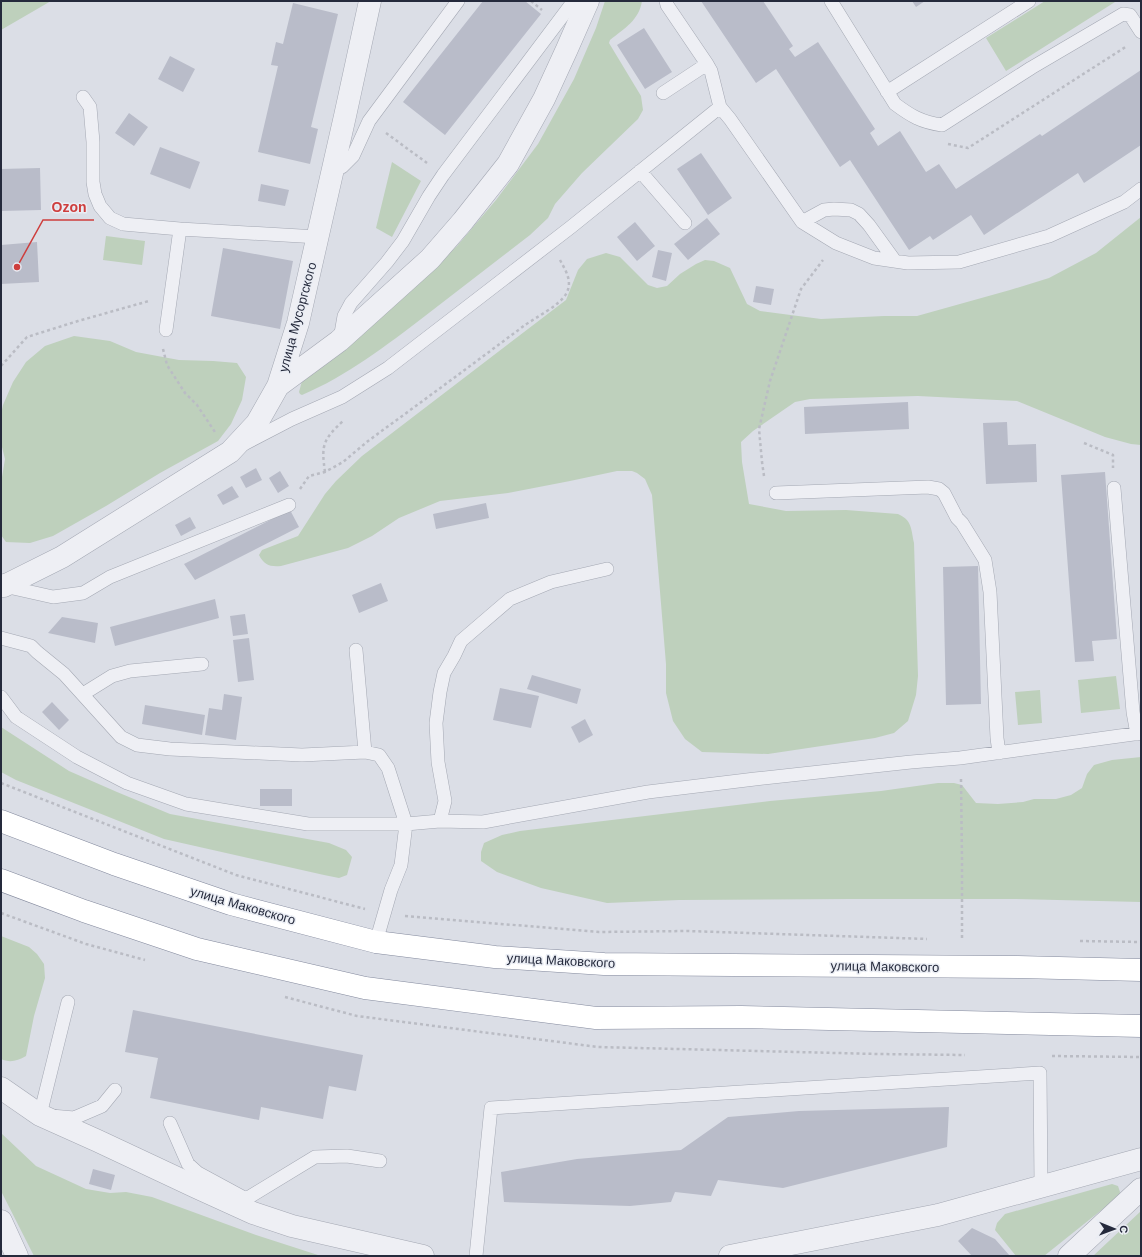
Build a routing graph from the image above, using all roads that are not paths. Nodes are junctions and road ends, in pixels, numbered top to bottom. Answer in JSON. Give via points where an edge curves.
{"nodes":[{"id":1,"x":370,"y":1,"type":"edge"},
{"id":2,"x":458,"y":1,"type":"edge"},
{"id":3,"x":575,"y":1,"type":"edge"},
{"id":4,"x":588,"y":1,"type":"edge"},
{"id":5,"x":666,"y":1,"type":"edge"},
{"id":6,"x":831,"y":1,"type":"edge"},
{"id":7,"x":1029,"y":1,"type":"edge"},
{"id":8,"x":1141,"y":32,"type":"edge"},
{"id":9,"x":707,"y":64,"type":"junction"},
{"id":10,"x":887,"y":92,"type":"junction"},
{"id":11,"x":663,"y":93,"type":"dead end"},
{"id":12,"x":83,"y":97,"type":"dead end"},
{"id":13,"x":720,"y":107,"type":"junction"},
{"id":14,"x":333,"y":169,"type":"junction"},
{"id":15,"x":640,"y":171,"type":"junction"},
{"id":16,"x":1141,"y":189,"type":"edge"},
{"id":17,"x":802,"y":222,"type":"junction"},
{"id":18,"x":685,"y":223,"type":"dead end"},
{"id":19,"x":180,"y":229,"type":"junction"},
{"id":20,"x":318,"y":237,"type":"junction"},
{"id":21,"x":895,"y":261,"type":"junction"},
{"id":22,"x":166,"y":330,"type":"road end"},
{"id":23,"x":339,"y":341,"type":"junction"},
{"id":24,"x":278,"y":386,"type":"junction"},
{"id":25,"x":230,"y":452,"type":"junction"},
{"id":26,"x":1114,"y":488,"type":"road end"},
{"id":27,"x":776,"y":493,"type":"road end"},
{"id":28,"x":288,"y":505,"type":"road end"},
{"id":29,"x":607,"y":569,"type":"dead end"},
{"id":30,"x":3,"y":586,"type":"edge"},
{"id":31,"x":1,"y":638,"type":"edge"},
{"id":32,"x":356,"y":650,"type":"dead end"},
{"id":33,"x":202,"y":664,"type":"dead end"},
{"id":34,"x":83,"y":694,"type":"junction"},
{"id":35,"x":1,"y":697,"type":"edge"},
{"id":36,"x":1139,"y":733,"type":"edge"},
{"id":37,"x":365,"y":752,"type":"junction"},
{"id":38,"x":999,"y":753,"type":"junction"},
{"id":39,"x":1,"y":821,"type":"edge"},
{"id":40,"x":440,"y":821,"type":"junction"},
{"id":41,"x":406,"y":824,"type":"junction"},
{"id":42,"x":1,"y":880,"type":"edge"},
{"id":43,"x":376,"y":942,"type":"junction"},
{"id":44,"x":1141,"y":970,"type":"edge"},
{"id":45,"x":68,"y":1002,"type":"dead end"},
{"id":46,"x":1141,"y":1026,"type":"edge"},
{"id":47,"x":1,"y":1088,"type":"edge"},
{"id":48,"x":115,"y":1090,"type":"dead end"},
{"id":49,"x":40,"y":1115,"type":"junction"},
{"id":50,"x":170,"y":1123,"type":"dead end"},
{"id":51,"x":1141,"y":1159,"type":"edge"},
{"id":52,"x":380,"y":1161,"type":"dead end"},
{"id":53,"x":1041,"y":1186,"type":"junction"},
{"id":54,"x":1141,"y":1189,"type":"edge"},
{"id":55,"x":250,"y":1206,"type":"junction"},
{"id":56,"x":1,"y":1221,"type":"edge"},
{"id":57,"x":16,"y":1256,"type":"edge"},
{"id":58,"x":423,"y":1256,"type":"edge"},
{"id":59,"x":476,"y":1256,"type":"edge"},
{"id":60,"x":730,"y":1256,"type":"edge"},
{"id":61,"x":1069,"y":1256,"type":"edge"}],
"edges":[{"from":1,"to":14,"type":"street","name":"улица Мусоргского"},
{"from":2,"to":14,"type":"lane","via":[[369,121],[353,156],[342,167]]},
{"from":3,"to":23,"type":"lane","via":[[443,175],[403,241],[351,303],[344,316]]},
{"from":4,"to":23,"type":"street","via":[[544,99],[508,164],[430,259]]},
{"from":5,"to":9,"type":"lane"},
{"from":6,"to":10,"type":"lane"},
{"from":7,"to":10,"type":"lane"},
{"from":8,"to":10,"type":"lane","via":[[1130,15],[1122,14],[942,125],[927,123],[910,115],[895,104]]},
{"from":9,"to":11,"type":"lane"},
{"from":9,"to":13,"type":"lane"},
{"from":12,"to":19,"type":"lane","via":[[90,107],[93,182],[100,206],[110,218],[123,224]]},
{"from":13,"to":15,"type":"lane"},
{"from":13,"to":17,"type":"lane"},
{"from":14,"to":20,"type":"street","name":"улица Мусоргского"},
{"from":15,"to":18,"type":"lane"},
{"from":15,"to":25,"type":"lane","via":[[388,368],[342,397],[292,419]]},
{"from":16,"to":21,"type":"lane","via":[[1124,202],[1049,236],[959,262]]},
{"from":17,"to":21,"type":"lane","via":[[836,243],[874,258]]},
{"from":17,"to":21,"type":"lane","via":[[824,210],[851,210],[859,214],[869,225]]},
{"from":19,"to":20,"type":"lane"},
{"from":19,"to":22,"type":"lane"},
{"from":20,"to":24,"type":"street","name":"улица Мусоргского","via":[[298,323]]},
{"from":23,"to":24,"type":"street"},
{"from":24,"to":25,"type":"street","name":"улица Мусоргского","via":[[257,423]]},
{"from":25,"to":30,"type":"street","name":"улица Мусоргского","via":[[62,557]]},
{"from":26,"to":36,"type":"lane","via":[[1133,712]]},
{"from":27,"to":38,"type":"lane","via":[[928,487],[944,493],[985,560],[990,592]]},
{"from":28,"to":30,"type":"lane","via":[[110,577],[83,593],[53,597]]},
{"from":29,"to":40,"type":"lane","via":[[551,582],[510,599],[461,641],[444,673],[436,723],[438,762],[445,801]]},
{"from":31,"to":34,"type":"lane","via":[[31,646]]},
{"from":32,"to":37,"type":"lane"},
{"from":33,"to":34,"type":"lane","via":[[130,671],[112,676]]},
{"from":34,"to":37,"type":"lane","via":[[121,737],[137,745],[302,755]]},
{"from":35,"to":41,"type":"lane","via":[[16,717],[77,757],[127,783],[186,804],[308,824]]},
{"from":36,"to":38,"type":"lane"},
{"from":37,"to":41,"type":"lane","via":[[380,755],[388,768]]},
{"from":38,"to":40,"type":"lane","via":[[648,792],[483,822]]},
{"from":39,"to":43,"type":"highway","name":"улица Маковского","via":[[114,864],[231,904]]},
{"from":40,"to":41,"type":"lane"},
{"from":41,"to":43,"type":"lane","via":[[401,865]]},
{"from":42,"to":46,"type":"highway","via":[[205,951],[365,988],[596,1018],[741,1017]]},
{"from":43,"to":44,"type":"highway","name":"улица Маковского","via":[[495,957],[604,964]]},
{"from":45,"to":49,"type":"lane"},
{"from":47,"to":49,"type":"street"},
{"from":48,"to":49,"type":"lane","via":[[102,1106],[74,1118]]},
{"from":49,"to":55,"type":"street","via":[[196,1187]]},
{"from":50,"to":55,"type":"lane","via":[[188,1164]]},
{"from":51,"to":53,"type":"street"},
{"from":52,"to":55,"type":"lane","via":[[347,1156],[315,1157]]},
{"from":53,"to":59,"type":"lane","via":[[1040,1073],[491,1108]]},
{"from":53,"to":60,"type":"street","via":[[938,1215]]},
{"from":54,"to":61,"type":"street"},
{"from":55,"to":58,"type":"street","via":[[292,1226]]},
{"from":56,"to":57,"type":"street"}]}
